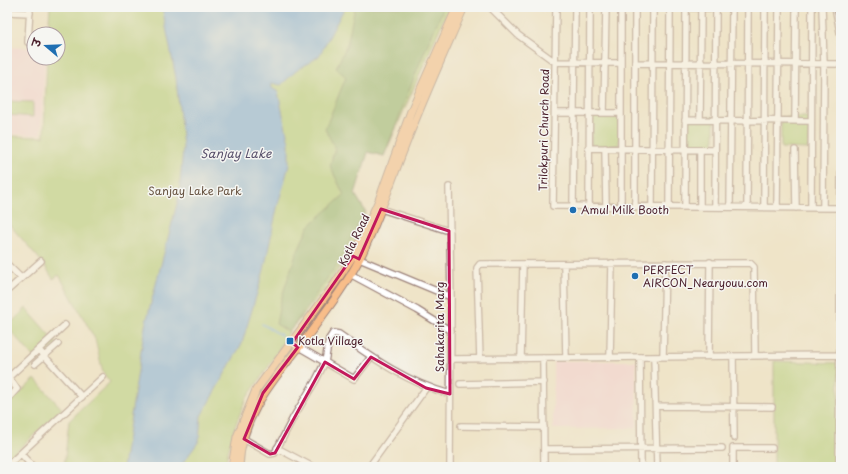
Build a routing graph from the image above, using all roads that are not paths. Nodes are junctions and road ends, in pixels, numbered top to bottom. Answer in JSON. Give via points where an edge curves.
{"nodes":[{"id":1,"x":457,"y":7,"type":"edge"},
{"id":2,"x":464,"y":7,"type":"edge"},
{"id":3,"x":490,"y":7,"type":"edge"},
{"id":4,"x":556,"y":7,"type":"edge"},
{"id":5,"x":575,"y":7,"type":"edge"},
{"id":6,"x":590,"y":7,"type":"edge"},
{"id":7,"x":606,"y":7,"type":"edge"},
{"id":8,"x":621,"y":7,"type":"edge"},
{"id":9,"x":635,"y":7,"type":"edge"},
{"id":10,"x":653,"y":7,"type":"edge"},
{"id":11,"x":658,"y":7,"type":"edge"},
{"id":12,"x":670,"y":7,"type":"edge"},
{"id":13,"x":686,"y":7,"type":"edge"},
{"id":14,"x":716,"y":7,"type":"edge"},
{"id":15,"x":732,"y":7,"type":"edge"},
{"id":16,"x":748,"y":7,"type":"edge"},
{"id":17,"x":765,"y":7,"type":"edge"},
{"id":18,"x":779,"y":7,"type":"edge"},
{"id":19,"x":796,"y":7,"type":"edge"},
{"id":20,"x":822,"y":7,"type":"edge"},
{"id":21,"x":834,"y":7,"type":"edge"},
{"id":22,"x":701,"y":8,"type":"edge"},
{"id":23,"x":30,"y":10,"type":"edge"},
{"id":24,"x":812,"y":10,"type":"dead end"},
{"id":25,"x":840,"y":10,"type":"edge"},
{"id":26,"x":7,"y":12,"type":"edge"},
{"id":27,"x":29,"y":26,"type":"edge"},
{"id":28,"x":841,"y":37,"type":"edge"},
{"id":29,"x":555,"y":62,"type":"junction"},
{"id":30,"x":621,"y":62,"type":"junction"},
{"id":31,"x":575,"y":63,"type":"junction"},
{"id":32,"x":605,"y":63,"type":"junction"},
{"id":33,"x":635,"y":63,"type":"junction"},
{"id":34,"x":653,"y":63,"type":"junction"},
{"id":35,"x":670,"y":63,"type":"junction"},
{"id":36,"x":686,"y":63,"type":"junction"},
{"id":37,"x":700,"y":63,"type":"junction"},
{"id":38,"x":716,"y":63,"type":"junction"},
{"id":39,"x":731,"y":63,"type":"junction"},
{"id":40,"x":590,"y":64,"type":"junction"},
{"id":41,"x":747,"y":64,"type":"junction"},
{"id":42,"x":765,"y":64,"type":"junction"},
{"id":43,"x":779,"y":64,"type":"junction"},
{"id":44,"x":795,"y":64,"type":"junction"},
{"id":45,"x":812,"y":64,"type":"junction"},
{"id":46,"x":824,"y":64,"type":"junction"},
{"id":47,"x":841,"y":64,"type":"edge"},
{"id":48,"x":555,"y":113,"type":"junction"},
{"id":49,"x":574,"y":113,"type":"junction"},
{"id":50,"x":589,"y":113,"type":"junction"},
{"id":51,"x":604,"y":113,"type":"junction"},
{"id":52,"x":620,"y":113,"type":"junction"},
{"id":53,"x":685,"y":120,"type":"junction"},
{"id":54,"x":700,"y":120,"type":"junction"},
{"id":55,"x":716,"y":120,"type":"junction"},
{"id":56,"x":731,"y":120,"type":"junction"},
{"id":57,"x":747,"y":121,"type":"junction"},
{"id":58,"x":764,"y":121,"type":"junction"},
{"id":59,"x":778,"y":121,"type":"junction"},
{"id":60,"x":795,"y":121,"type":"junction"},
{"id":61,"x":811,"y":121,"type":"junction"},
{"id":62,"x":588,"y":148,"type":"junction"},
{"id":63,"x":605,"y":148,"type":"junction"},
{"id":64,"x":620,"y":148,"type":"junction"},
{"id":65,"x":635,"y":149,"type":"junction"},
{"id":66,"x":652,"y":149,"type":"junction"},
{"id":67,"x":669,"y":149,"type":"junction"},
{"id":68,"x":685,"y":150,"type":"junction"},
{"id":69,"x":700,"y":150,"type":"junction"},
{"id":70,"x":715,"y":150,"type":"junction"},
{"id":71,"x":795,"y":150,"type":"dead end"},
{"id":72,"x":841,"y":174,"type":"edge"},
{"id":73,"x":449,"y":187,"type":"dead end"},
{"id":74,"x":573,"y":206,"type":"junction"},
{"id":75,"x":589,"y":206,"type":"junction"},
{"id":76,"x":606,"y":206,"type":"junction"},
{"id":77,"x":621,"y":206,"type":"junction"},
{"id":78,"x":635,"y":206,"type":"junction"},
{"id":79,"x":652,"y":206,"type":"junction"},
{"id":80,"x":669,"y":207,"type":"junction"},
{"id":81,"x":685,"y":207,"type":"junction"},
{"id":82,"x":700,"y":207,"type":"junction"},
{"id":83,"x":715,"y":207,"type":"junction"},
{"id":84,"x":730,"y":207,"type":"junction"},
{"id":85,"x":747,"y":207,"type":"junction"},
{"id":86,"x":764,"y":208,"type":"junction"},
{"id":87,"x":777,"y":208,"type":"junction"},
{"id":88,"x":796,"y":208,"type":"junction"},
{"id":89,"x":811,"y":208,"type":"junction"},
{"id":90,"x":823,"y":208,"type":"junction"},
{"id":91,"x":841,"y":208,"type":"edge"},
{"id":92,"x":381,"y":209,"type":"junction"},
{"id":93,"x":449,"y":231,"type":"junction"},
{"id":94,"x":356,"y":258,"type":"junction"},
{"id":95,"x":41,"y":261,"type":"dead end"},
{"id":96,"x":665,"y":262,"type":"junction"},
{"id":97,"x":710,"y":262,"type":"junction"},
{"id":98,"x":612,"y":263,"type":"junction"},
{"id":99,"x":7,"y":264,"type":"edge"},
{"id":100,"x":523,"y":264,"type":"junction"},
{"id":101,"x":564,"y":264,"type":"junction"},
{"id":102,"x":350,"y":274,"type":"junction"},
{"id":103,"x":21,"y":278,"type":"junction"},
{"id":104,"x":841,"y":284,"type":"edge"},
{"id":105,"x":7,"y":292,"type":"edge"},
{"id":106,"x":451,"y":297,"type":"junction"},
{"id":107,"x":65,"y":325,"type":"dead end"},
{"id":108,"x":451,"y":331,"type":"junction"},
{"id":109,"x":58,"y":344,"type":"dead end"},
{"id":110,"x":295,"y":345,"type":"junction"},
{"id":111,"x":39,"y":350,"type":"junction"},
{"id":112,"x":841,"y":355,"type":"edge"},
{"id":113,"x":45,"y":356,"type":"junction"},
{"id":114,"x":709,"y":356,"type":"junction"},
{"id":115,"x":733,"y":356,"type":"junction"},
{"id":116,"x":755,"y":356,"type":"junction"},
{"id":117,"x":371,"y":357,"type":"junction"},
{"id":118,"x":610,"y":357,"type":"junction"},
{"id":119,"x":640,"y":357,"type":"junction"},
{"id":120,"x":654,"y":357,"type":"junction"},
{"id":121,"x":663,"y":357,"type":"junction"},
{"id":122,"x":521,"y":358,"type":"junction"},
{"id":123,"x":543,"y":358,"type":"junction"},
{"id":124,"x":566,"y":358,"type":"junction"},
{"id":125,"x":451,"y":359,"type":"junction"},
{"id":126,"x":480,"y":359,"type":"junction"},
{"id":127,"x":325,"y":362,"type":"junction"},
{"id":128,"x":35,"y":364,"type":"dead end"},
{"id":129,"x":8,"y":376,"type":"edge"},
{"id":130,"x":103,"y":377,"type":"dead end"},
{"id":131,"x":544,"y":382,"type":"junction"},
{"id":132,"x":460,"y":384,"type":"dead end"},
{"id":133,"x":426,"y":388,"type":"junction"},
{"id":134,"x":450,"y":394,"type":"junction"},
{"id":135,"x":82,"y":397,"type":"junction"},
{"id":136,"x":7,"y":400,"type":"edge"},
{"id":137,"x":656,"y":406,"type":"junction"},
{"id":138,"x":734,"y":407,"type":"junction"},
{"id":139,"x":772,"y":407,"type":"dead end"},
{"id":140,"x":461,"y":426,"type":"dead end"},
{"id":141,"x":544,"y":427,"type":"junction"},
{"id":142,"x":734,"y":438,"type":"dead end"},
{"id":143,"x":244,"y":439,"type":"junction"},
{"id":144,"x":277,"y":448,"type":"junction"},
{"id":145,"x":640,"y":448,"type":"junction"},
{"id":146,"x":657,"y":448,"type":"junction"},
{"id":147,"x":722,"y":448,"type":"dead end"},
{"id":148,"x":772,"y":448,"type":"dead end"},
{"id":149,"x":544,"y":449,"type":"junction"},
{"id":150,"x":21,"y":454,"type":"junction"},
{"id":151,"x":7,"y":466,"type":"edge"},
{"id":152,"x":309,"y":466,"type":"edge"},
{"id":153,"x":33,"y":467,"type":"edge"},
{"id":154,"x":232,"y":467,"type":"edge"},
{"id":155,"x":239,"y":467,"type":"edge"},
{"id":156,"x":369,"y":467,"type":"edge"},
{"id":157,"x":450,"y":467,"type":"edge"},
{"id":158,"x":544,"y":467,"type":"edge"},
{"id":159,"x":640,"y":467,"type":"edge"},
{"id":160,"x":657,"y":467,"type":"edge"},
{"id":161,"x":733,"y":467,"type":"edge"},
{"id":162,"x":839,"y":467,"type":"edge"}],
"edges":[{"from":1,"to":94,"type":"main road","name":"Kotla Road","via":[[412,111]]},
{"from":2,"to":92,"type":"main road","name":"Kotla Road","via":[[417,114]]},
{"from":3,"to":29,"type":"street","via":[[513,31]]},
{"from":4,"to":29,"type":"street","name":"Trilokpuri Church Road"},
{"from":5,"to":31,"type":"street"},
{"from":6,"to":40,"type":"street"},
{"from":7,"to":32,"type":"street"},
{"from":8,"to":30,"type":"street"},
{"from":9,"to":33,"type":"street"},
{"from":10,"to":34,"type":"street"},
{"from":11,"to":12,"type":"street"},
{"from":12,"to":13,"type":"street"},
{"from":12,"to":35,"type":"street"},
{"from":13,"to":22,"type":"street"},
{"from":13,"to":36,"type":"street"},
{"from":14,"to":22,"type":"street"},
{"from":14,"to":38,"type":"street"},
{"from":15,"to":39,"type":"street"},
{"from":16,"to":41,"type":"street"},
{"from":17,"to":42,"type":"street"},
{"from":18,"to":43,"type":"street"},
{"from":19,"to":44,"type":"street"},
{"from":20,"to":46,"type":"street"},
{"from":21,"to":25,"type":"street"},
{"from":22,"to":37,"type":"street"},
{"from":23,"to":26,"type":"street"},
{"from":23,"to":27,"type":"street"},
{"from":24,"to":45,"type":"street"},
{"from":25,"to":28,"type":"street"},
{"from":29,"to":31,"type":"street"},
{"from":29,"to":48,"type":"street","name":"Trilokpuri Church Road"},
{"from":30,"to":32,"type":"street"},
{"from":30,"to":52,"type":"street"},
{"from":31,"to":40,"type":"street"},
{"from":31,"to":49,"type":"street"},
{"from":32,"to":40,"type":"street"},
{"from":32,"to":51,"type":"street"},
{"from":33,"to":34,"type":"street"},
{"from":33,"to":65,"type":"street"},
{"from":34,"to":35,"type":"street"},
{"from":34,"to":66,"type":"street"},
{"from":35,"to":36,"type":"street"},
{"from":35,"to":67,"type":"street"},
{"from":36,"to":37,"type":"street"},
{"from":36,"to":53,"type":"street"},
{"from":37,"to":38,"type":"street"},
{"from":37,"to":54,"type":"street"},
{"from":38,"to":39,"type":"street"},
{"from":38,"to":55,"type":"street"},
{"from":39,"to":41,"type":"street"},
{"from":39,"to":56,"type":"street"},
{"from":40,"to":50,"type":"street"},
{"from":41,"to":42,"type":"street"},
{"from":41,"to":57,"type":"street"},
{"from":42,"to":43,"type":"street"},
{"from":42,"to":58,"type":"street"},
{"from":43,"to":44,"type":"street"},
{"from":43,"to":59,"type":"street"},
{"from":44,"to":45,"type":"street"},
{"from":44,"to":60,"type":"street"},
{"from":45,"to":46,"type":"street"},
{"from":45,"to":61,"type":"street"},
{"from":46,"to":47,"type":"street"},
{"from":46,"to":90,"type":"street"},
{"from":48,"to":49,"type":"street"},
{"from":48,"to":74,"type":"street","name":"Trilokpuri Church Road","via":[[553,206]]},
{"from":49,"to":50,"type":"street"},
{"from":49,"to":74,"type":"street"},
{"from":50,"to":51,"type":"street"},
{"from":50,"to":62,"type":"street"},
{"from":51,"to":52,"type":"street"},
{"from":52,"to":64,"type":"street"},
{"from":53,"to":54,"type":"street"},
{"from":53,"to":68,"type":"street"},
{"from":54,"to":55,"type":"street"},
{"from":55,"to":56,"type":"street"},
{"from":55,"to":70,"type":"street"},
{"from":56,"to":57,"type":"street"},
{"from":56,"to":84,"type":"street"},
{"from":57,"to":58,"type":"street"},
{"from":57,"to":85,"type":"street"},
{"from":58,"to":59,"type":"street"},
{"from":58,"to":86,"type":"street"},
{"from":59,"to":60,"type":"street"},
{"from":59,"to":87,"type":"street"},
{"from":60,"to":61,"type":"street"},
{"from":61,"to":89,"type":"street"},
{"from":62,"to":63,"type":"street"},
{"from":62,"to":75,"type":"street"},
{"from":63,"to":64,"type":"street"},
{"from":63,"to":76,"type":"street"},
{"from":64,"to":65,"type":"street"},
{"from":64,"to":77,"type":"street"},
{"from":65,"to":66,"type":"street"},
{"from":65,"to":78,"type":"street"},
{"from":66,"to":67,"type":"street"},
{"from":66,"to":79,"type":"street"},
{"from":67,"to":68,"type":"street"},
{"from":67,"to":80,"type":"street"},
{"from":68,"to":69,"type":"street"},
{"from":68,"to":81,"type":"street"},
{"from":69,"to":70,"type":"street"},
{"from":69,"to":82,"type":"street"},
{"from":70,"to":83,"type":"street"},
{"from":71,"to":88,"type":"street"},
{"from":72,"to":91,"type":"street"},
{"from":73,"to":93,"type":"street","name":"Sahakarita Marg"},
{"from":74,"to":75,"type":"street","name":"Trilokpuri Church Road"},
{"from":75,"to":76,"type":"street","name":"Trilokpuri Church Road"},
{"from":76,"to":77,"type":"street","name":"Trilokpuri Church Road"},
{"from":77,"to":78,"type":"street","name":"Trilokpuri Church Road"},
{"from":78,"to":79,"type":"street","name":"Trilokpuri Church Road"},
{"from":79,"to":80,"type":"street","name":"Trilokpuri Church Road"},
{"from":80,"to":81,"type":"street","name":"Trilokpuri Church Road"},
{"from":81,"to":82,"type":"street","name":"Trilokpuri Church Road"},
{"from":82,"to":83,"type":"street","name":"Trilokpuri Church Road"},
{"from":83,"to":84,"type":"street","name":"Trilokpuri Church Road"},
{"from":84,"to":85,"type":"street","name":"Trilokpuri Church Road"},
{"from":85,"to":86,"type":"street","name":"Trilokpuri Church Road"},
{"from":86,"to":87,"type":"street","name":"Trilokpuri Church Road"},
{"from":87,"to":88,"type":"street","name":"Trilokpuri Church Road"},
{"from":88,"to":89,"type":"street","name":"Trilokpuri Church Road"},
{"from":89,"to":90,"type":"street","name":"Trilokpuri Church Road"},
{"from":90,"to":91,"type":"street","name":"Trilokpuri Church Road"},
{"from":91,"to":104,"type":"street"},
{"from":92,"to":93,"type":"street"},
{"from":92,"to":94,"type":"main road","name":"Kotla Road"},
{"from":93,"to":106,"type":"street","name":"Sahakarita Marg"},
{"from":94,"to":102,"type":"main road","name":"Kotla Road"},
{"from":94,"to":106,"type":"street"},
{"from":94,"to":110,"type":"main road","name":"Kotla Road"},
{"from":95,"to":103,"type":"street"},
{"from":96,"to":97,"type":"street"},
{"from":96,"to":98,"type":"street"},
{"from":96,"to":121,"type":"street"},
{"from":97,"to":114,"type":"street"},
{"from":97,"to":116,"type":"street","via":[[754,265]]},
{"from":98,"to":101,"type":"street"},
{"from":98,"to":118,"type":"street"},
{"from":99,"to":103,"type":"street"},
{"from":100,"to":101,"type":"street"},
{"from":100,"to":122,"type":"street"},
{"from":100,"to":126,"type":"street","via":[[478,266]]},
{"from":101,"to":124,"type":"street"},
{"from":102,"to":108,"type":"street"},
{"from":102,"to":110,"type":"main road","name":"Kotla Road"},
{"from":103,"to":105,"type":"street"},
{"from":104,"to":112,"type":"street"},
{"from":106,"to":108,"type":"street","name":"Sahakarita Marg"},
{"from":107,"to":111,"type":"street"},
{"from":108,"to":125,"type":"street","name":"Sahakarita Marg"},
{"from":109,"to":113,"type":"street"},
{"from":110,"to":127,"type":"street"},
{"from":110,"to":143,"type":"main road","name":"Kotla Road","via":[[263,393]]},
{"from":110,"to":154,"type":"main road","name":"Kotla Road","via":[[256,390],[237,437]]},
{"from":111,"to":113,"type":"street"},
{"from":111,"to":129,"type":"street"},
{"from":112,"to":116,"type":"street"},
{"from":112,"to":162,"type":"street"},
{"from":113,"to":128,"type":"street"},
{"from":113,"to":135,"type":"street"},
{"from":114,"to":115,"type":"street"},
{"from":114,"to":121,"type":"street"},
{"from":115,"to":116,"type":"street"},
{"from":115,"to":138,"type":"street"},
{"from":117,"to":127,"type":"street","via":[[354,379]]},
{"from":117,"to":127,"type":"street","via":[[339,334],[333,333],[329,339]]},
{"from":117,"to":133,"type":"street"},
{"from":118,"to":119,"type":"street"},
{"from":118,"to":124,"type":"street"},
{"from":119,"to":120,"type":"street"},
{"from":119,"to":145,"type":"street"},
{"from":120,"to":121,"type":"street"},
{"from":120,"to":137,"type":"street"},
{"from":122,"to":123,"type":"street"},
{"from":122,"to":126,"type":"street"},
{"from":123,"to":124,"type":"street"},
{"from":123,"to":131,"type":"street"},
{"from":125,"to":126,"type":"street"},
{"from":125,"to":134,"type":"street","name":"Sahakarita Marg"},
{"from":127,"to":144,"type":"street"},
{"from":129,"to":136,"type":"street","via":[[17,389]]},
{"from":130,"to":135,"type":"street"},
{"from":131,"to":132,"type":"street"},
{"from":131,"to":141,"type":"street"},
{"from":133,"to":134,"type":"street"},
{"from":133,"to":156,"type":"street"},
{"from":134,"to":157,"type":"street","name":"Sahakarita Marg"},
{"from":135,"to":150,"type":"street"},
{"from":137,"to":138,"type":"street"},
{"from":137,"to":146,"type":"street"},
{"from":138,"to":139,"type":"street"},
{"from":138,"to":142,"type":"street"},
{"from":140,"to":141,"type":"street"},
{"from":141,"to":149,"type":"street"},
{"from":143,"to":144,"type":"street","via":[[272,455]]},
{"from":143,"to":155,"type":"main road","name":"Kotla Road"},
{"from":144,"to":152,"type":"street"},
{"from":145,"to":146,"type":"street"},
{"from":145,"to":149,"type":"street"},
{"from":145,"to":159,"type":"street"},
{"from":146,"to":147,"type":"street"},
{"from":146,"to":160,"type":"street"},
{"from":148,"to":161,"type":"street","via":[[733,448]]},
{"from":149,"to":158,"type":"street"},
{"from":150,"to":151,"type":"street"},
{"from":150,"to":153,"type":"street"}]}
